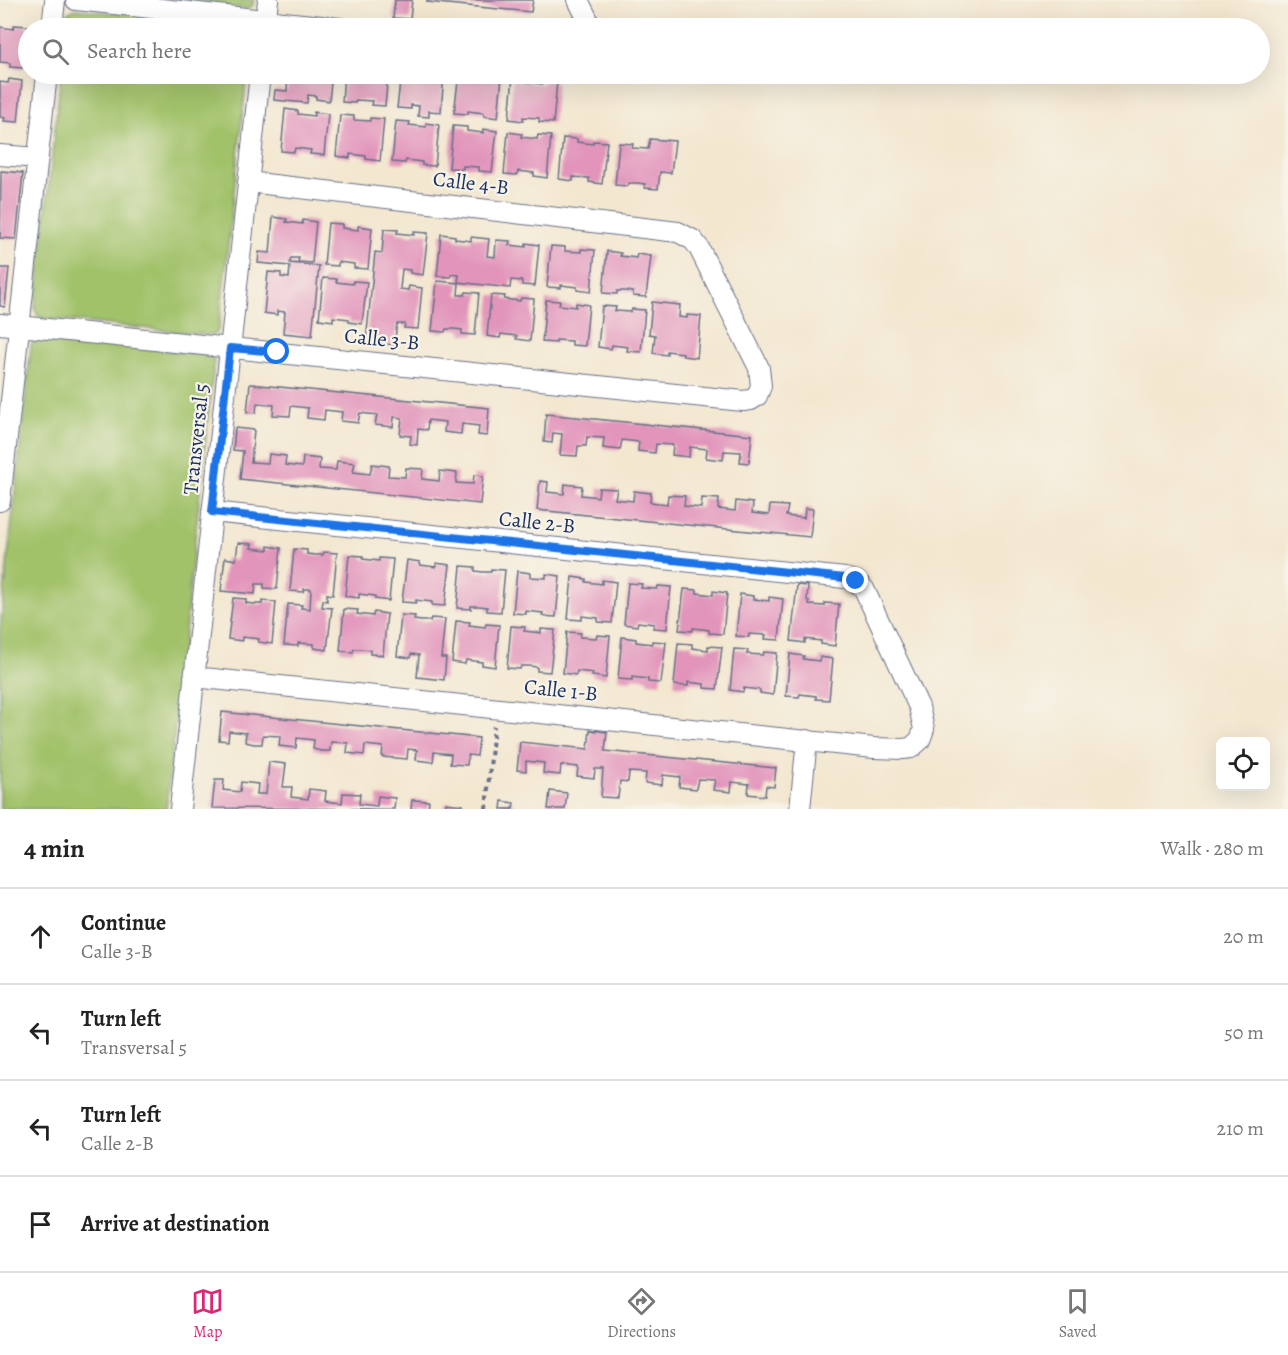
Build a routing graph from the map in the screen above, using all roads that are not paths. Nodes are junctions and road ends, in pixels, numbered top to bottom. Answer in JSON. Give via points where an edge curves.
{"nodes":[{"id":1,"x":55,"y":0,"type":"edge"},
{"id":2,"x":76,"y":0,"type":"edge"},
{"id":3,"x":268,"y":0,"type":"edge"},
{"id":4,"x":578,"y":0,"type":"edge"},
{"id":5,"x":53,"y":18,"type":"edge"},
{"id":6,"x":218,"y":18,"type":"edge"},
{"id":7,"x":266,"y":18,"type":"edge"},
{"id":8,"x":587,"y":18,"type":"edge"},
{"id":9,"x":46,"y":84,"type":"edge"},
{"id":10,"x":259,"y":84,"type":"edge"},
{"id":11,"x":0,"y":155,"type":"edge"},
{"id":12,"x":38,"y":158,"type":"junction"},
{"id":13,"x":248,"y":182,"type":"junction"},
{"id":14,"x":10,"y":325,"type":"edge"},
{"id":15,"x":230,"y":348,"type":"junction"},
{"id":16,"x":757,"y":396,"type":"joint"},
{"id":17,"x":0,"y":496,"type":"edge"},
{"id":18,"x":212,"y":512,"type":"junction"},
{"id":19,"x":194,"y":677,"type":"junction"},
{"id":20,"x":807,"y":740,"type":"junction"},
{"id":21,"x":920,"y":740,"type":"joint"},
{"id":22,"x":180,"y":809,"type":"edge"},
{"id":23,"x":800,"y":809,"type":"edge"}],
"edges":[{"from":1,"to":5,"type":"street"},
{"from":2,"to":6,"type":"street"},
{"from":3,"to":7,"type":"street"},
{"from":4,"to":8,"type":"street"},
{"from":9,"to":12,"type":"street"},
{"from":10,"to":13,"type":"street","name":"Transversal 5"},
{"from":11,"to":12,"type":"street"},
{"from":12,"to":14,"type":"street"},
{"from":13,"to":15,"type":"street","name":"Transversal 5"},
{"from":13,"to":16,"type":"street","name":"Calle 4-B","via":[[688,236],[699,248],[755,358],[761,379]]},
{"from":14,"to":15,"type":"street","name":"Calle 3-B"},
{"from":14,"to":17,"type":"street"},
{"from":15,"to":16,"type":"street","name":"Calle 3-B","via":[[743,401]]},
{"from":15,"to":18,"type":"street","name":"Transversal 5"},
{"from":18,"to":19,"type":"street","name":"Transversal 5"},
{"from":18,"to":21,"type":"street","name":"Calle 2-B","via":[[856,581],[864,589],[919,707],[924,729]]},
{"from":19,"to":20,"type":"street","name":"Calle 1-B"},
{"from":19,"to":22,"type":"street","name":"Transversal 5"},
{"from":20,"to":21,"type":"street","name":"Calle 1-B","via":[[903,749]]},
{"from":20,"to":23,"type":"street"}]}
